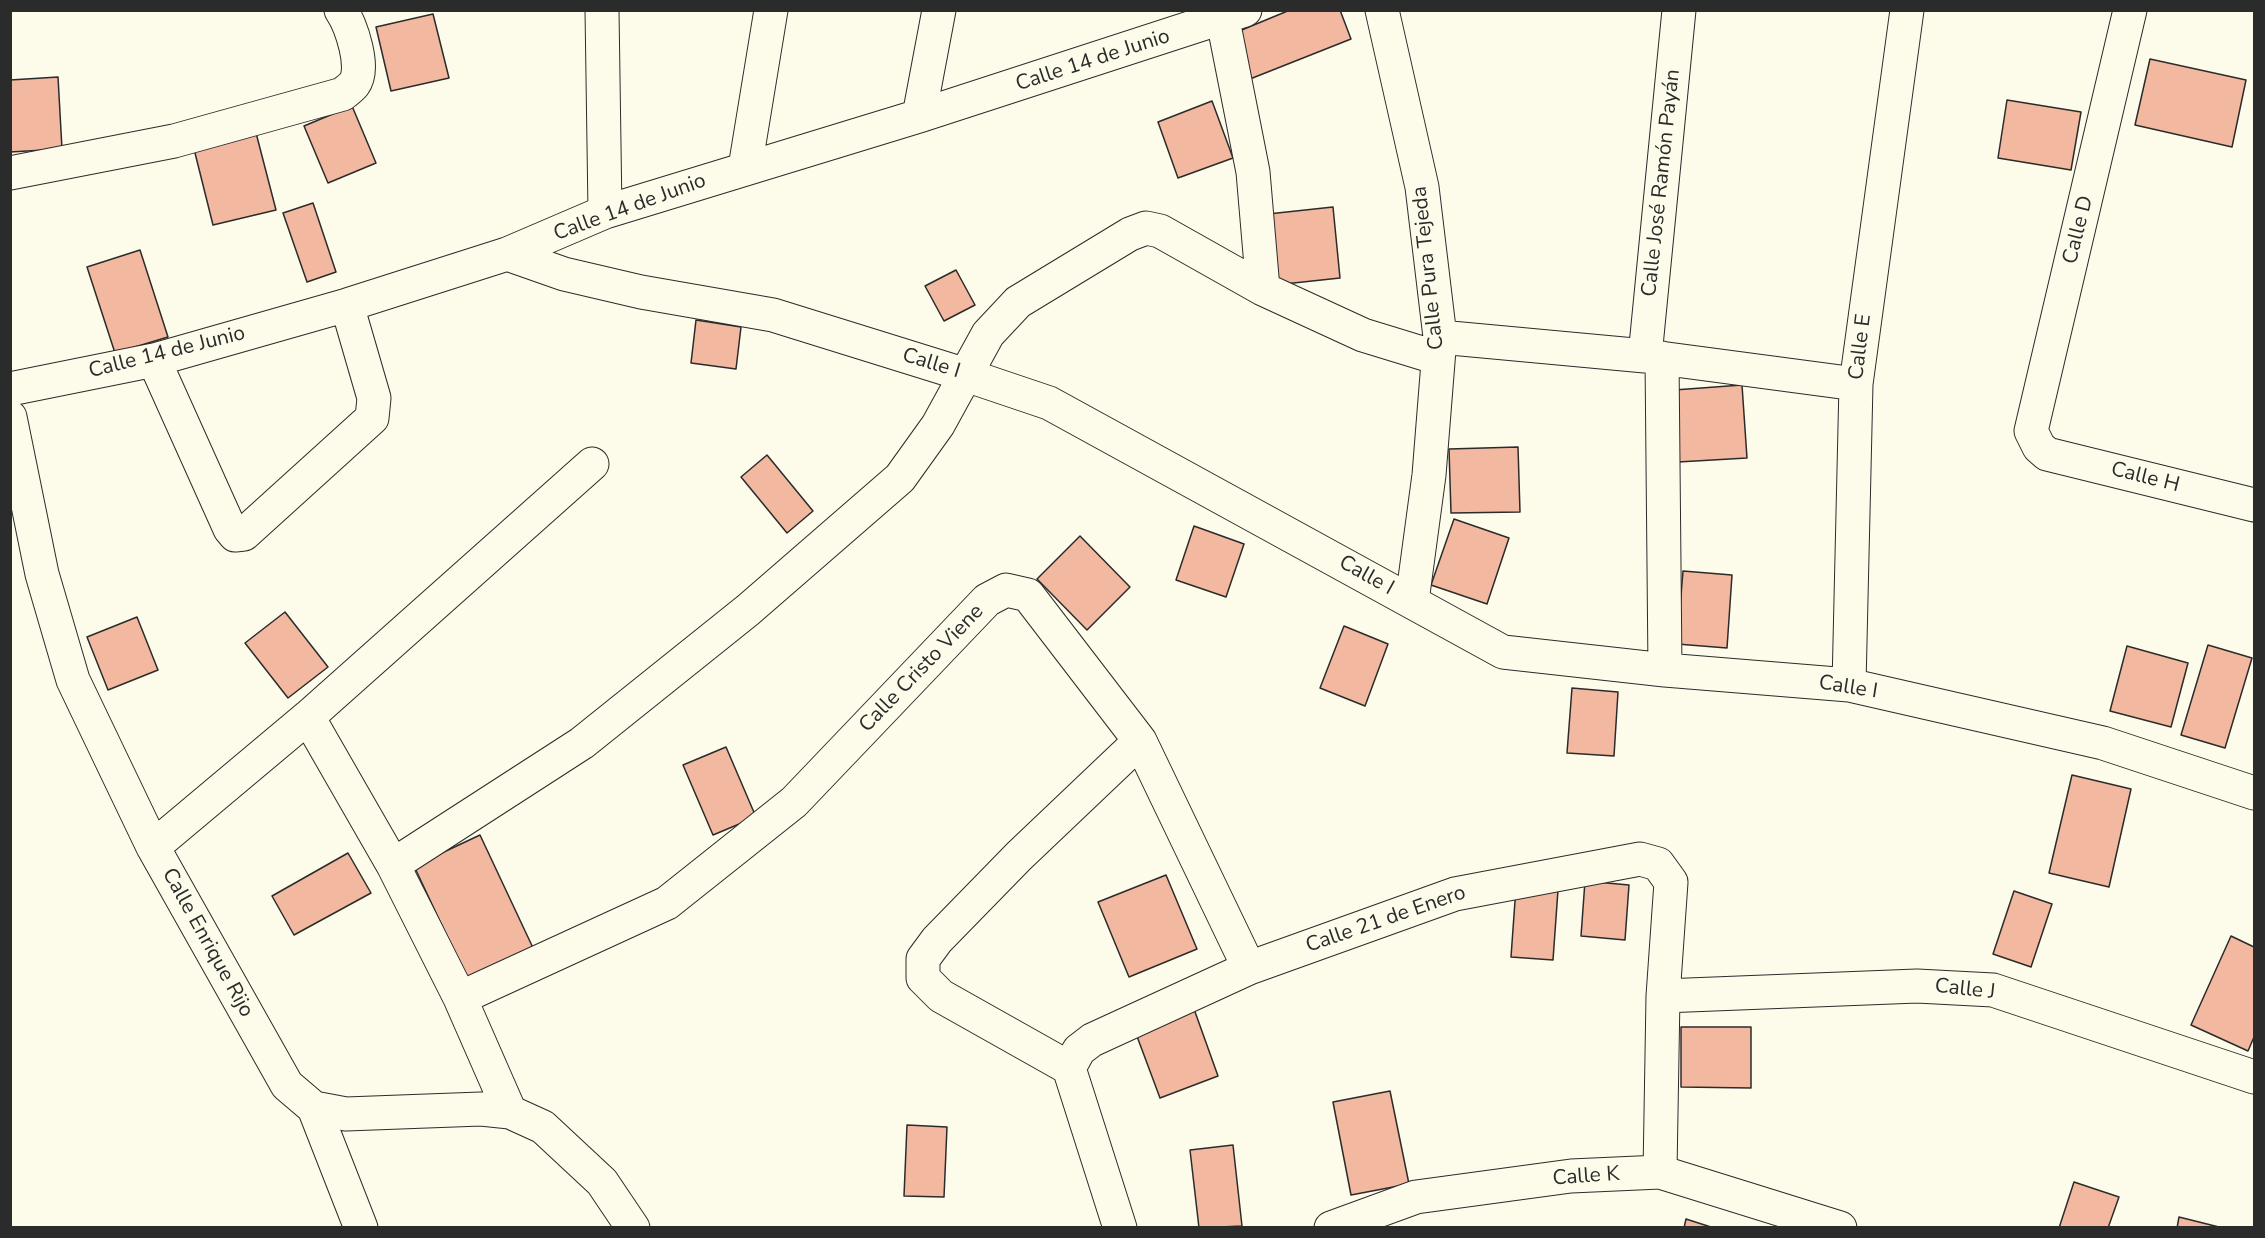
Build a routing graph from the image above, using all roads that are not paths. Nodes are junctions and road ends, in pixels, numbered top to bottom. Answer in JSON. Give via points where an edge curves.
{"nodes":[{"id":1,"x":340,"y":10,"type":"edge"},
{"id":2,"x":602,"y":10,"type":"edge"},
{"id":3,"x":771,"y":10,"type":"edge"},
{"id":4,"x":939,"y":10,"type":"edge"},
{"id":5,"x":1382,"y":10,"type":"edge"},
{"id":6,"x":1679,"y":10,"type":"edge"},
{"id":7,"x":1907,"y":10,"type":"edge"},
{"id":8,"x":2130,"y":10,"type":"edge"},
{"id":9,"x":1230,"y":13,"type":"edge"},
{"id":10,"x":920,"y":116,"type":"junction"},
{"id":11,"x":745,"y":168,"type":"junction"},
{"id":12,"x":10,"y":173,"type":"edge"},
{"id":13,"x":605,"y":212,"type":"junction"},
{"id":14,"x":507,"y":254,"type":"junction"},
{"id":15,"x":1263,"y":289,"type":"junction"},
{"id":16,"x":347,"y":305,"type":"junction"},
{"id":17,"x":1439,"y":347,"type":"junction"},
{"id":18,"x":1653,"y":357,"type":"junction"},
{"id":19,"x":154,"y":360,"type":"junction"},
{"id":20,"x":966,"y":375,"type":"junction"},
{"id":21,"x":1856,"y":384,"type":"junction"},
{"id":22,"x":10,"y":389,"type":"edge"},
{"id":23,"x":10,"y":417,"type":"edge"},
{"id":24,"x":2039,"y":447,"type":"joint"},
{"id":25,"x":592,"y":464,"type":"dead end"},
{"id":26,"x":2254,"y":505,"type":"edge"},
{"id":27,"x":1412,"y":601,"type":"junction"},
{"id":28,"x":1665,"y":670,"type":"junction"},
{"id":29,"x":1849,"y":685,"type":"junction"},
{"id":30,"x":308,"y":717,"type":"junction"},
{"id":31,"x":1140,"y":741,"type":"junction"},
{"id":32,"x":2254,"y":793,"type":"edge"},
{"id":33,"x":153,"y":847,"type":"junction"},
{"id":34,"x":393,"y":865,"type":"junction"},
{"id":35,"x":1250,"y":968,"type":"junction"},
{"id":36,"x":1663,"y":996,"type":"junction"},
{"id":37,"x":460,"y":998,"type":"junction"},
{"id":38,"x":1069,"y":1068,"type":"junction"},
{"id":39,"x":2254,"y":1077,"type":"edge"},
{"id":40,"x":314,"y":1108,"type":"junction"},
{"id":41,"x":510,"y":1112,"type":"junction"},
{"id":42,"x":1660,"y":1172,"type":"junction"},
{"id":43,"x":361,"y":1227,"type":"edge"},
{"id":44,"x":633,"y":1227,"type":"edge"},
{"id":45,"x":1120,"y":1227,"type":"edge"},
{"id":46,"x":1331,"y":1227,"type":"edge"},
{"id":47,"x":1840,"y":1227,"type":"edge"}],
"edges":[{"from":1,"to":12,"type":"street","via":[[354,40],[359,68],[355,83],[343,94],[174,141]]},
{"from":2,"to":13,"type":"street"},
{"from":3,"to":11,"type":"street"},
{"from":4,"to":10,"type":"street"},
{"from":5,"to":17,"type":"street","name":"Calle Pura Tejeda","via":[[1422,187]]},
{"from":6,"to":18,"type":"street","name":"Calle José Ramón Payán"},
{"from":7,"to":21,"type":"street","name":"Calle E"},
{"from":8,"to":24,"type":"street","name":"Calle D","via":[[2031,431]]},
{"from":9,"to":10,"type":"street","name":"Calle 14 de Junio"},
{"from":9,"to":15,"type":"street","via":[[1253,172]]},
{"from":10,"to":11,"type":"street","name":"Calle 14 de Junio"},
{"from":11,"to":13,"type":"street","name":"Calle 14 de Junio"},
{"from":13,"to":14,"type":"street","name":"Calle 14 de Junio"},
{"from":14,"to":16,"type":"street","name":"Calle 14 de Junio"},
{"from":14,"to":20,"type":"street","name":"Calle I","via":[[564,274],[641,292],[773,315]]},
{"from":15,"to":17,"type":"street","via":[[1363,335]]},
{"from":15,"to":20,"type":"street","via":[[1160,231],[1146,228],[1018,302],[988,334]]},
{"from":16,"to":19,"type":"street","name":"Calle 14 de Junio"},
{"from":16,"to":19,"type":"street","via":[[375,398],[372,418],[244,534],[236,535],[230,529]]},
{"from":17,"to":18,"type":"street"},
{"from":17,"to":27,"type":"street","name":"Calle Pura Tejeda","via":[[1429,475]]},
{"from":18,"to":21,"type":"street"},
{"from":18,"to":28,"type":"street","name":"Calle José Ramón Payán"},
{"from":19,"to":22,"type":"street","name":"Calle 14 de Junio"},
{"from":20,"to":27,"type":"street","name":"Calle I","via":[[1049,403]]},
{"from":20,"to":34,"type":"street","via":[[938,425],[900,478],[748,610],[582,743]]},
{"from":21,"to":29,"type":"street","name":"Calle E"},
{"from":23,"to":33,"type":"street","name":"Calle Enrique Rijo","via":[[42,574],[73,680]]},
{"from":24,"to":26,"type":"street","name":"Calle H","via":[[2047,454]]},
{"from":25,"to":30,"type":"street"},
{"from":27,"to":28,"type":"street","name":"Calle I","via":[[1503,652]]},
{"from":28,"to":29,"type":"street","name":"Calle I"},
{"from":29,"to":32,"type":"street","name":"Calle I","via":[[2103,743]]},
{"from":30,"to":33,"type":"street"},
{"from":30,"to":34,"type":"street"},
{"from":31,"to":35,"type":"street","name":"Calle Cristo Viene"},
{"from":31,"to":37,"type":"street","name":"Calle Cristo Viene","via":[[1028,595],[1006,590],[987,600],[794,802],[667,903]]},
{"from":31,"to":38,"type":"street","via":[[1019,856],[923,959],[923,978],[941,996]]},
{"from":33,"to":40,"type":"street","name":"Calle Enrique Rijo","via":[[287,1085]]},
{"from":34,"to":37,"type":"street"},
{"from":35,"to":36,"type":"street","name":"Calle 21 de Enero","via":[[1455,894],[1640,860],[1658,864],[1671,882]]},
{"from":35,"to":38,"type":"street","name":"Calle 21 de Enero","via":[[1092,1040],[1079,1050]]},
{"from":36,"to":39,"type":"street","name":"Calle J","via":[[1917,986],[1993,990]]},
{"from":36,"to":42,"type":"street","name":"Calle 21 de Enero"},
{"from":37,"to":41,"type":"street"},
{"from":38,"to":45,"type":"street"},
{"from":40,"to":41,"type":"street","name":"Calle Enrique Rijo","via":[[346,1114]]},
{"from":40,"to":43,"type":"street"},
{"from":41,"to":44,"type":"street","name":"Calle Enrique Rijo","via":[[543,1127],[602,1182]]},
{"from":42,"to":46,"type":"street","name":"Calle K","via":[[1572,1176],[1416,1197]]},
{"from":42,"to":47,"type":"street","name":"Calle K"}]}
